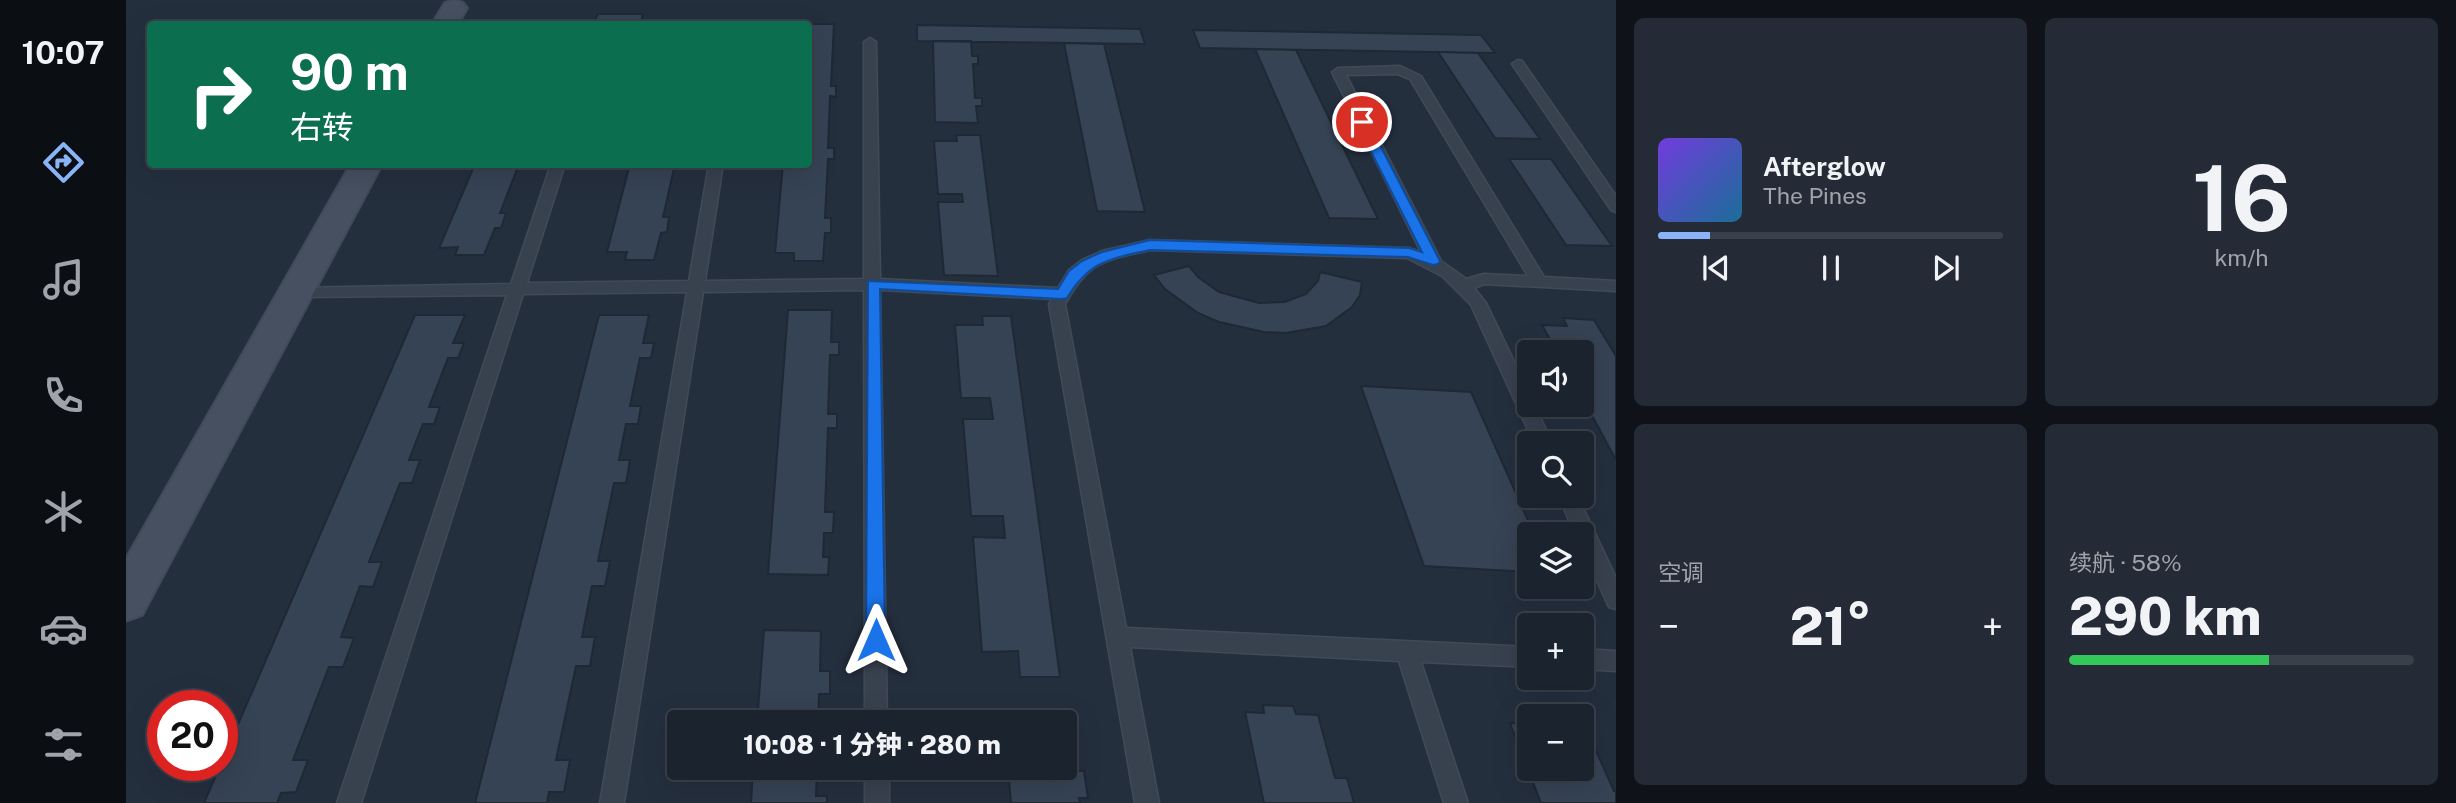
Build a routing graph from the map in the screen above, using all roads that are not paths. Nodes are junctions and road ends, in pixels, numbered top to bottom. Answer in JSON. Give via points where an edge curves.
{"nodes":[{"id":1,"x":870,"y":42,"type":"dead end"},
{"id":2,"x":1518,"y":64,"type":"dead end"},
{"id":3,"x":365,"y":168,"type":"edge"},
{"id":4,"x":557,"y":168,"type":"edge"},
{"id":5,"x":715,"y":168,"type":"edge"},
{"id":6,"x":1616,"y":207,"type":"edge"},
{"id":7,"x":1433,"y":261,"type":"junction"},
{"id":8,"x":1539,"y":282,"type":"junction"},
{"id":9,"x":873,"y":284,"type":"junction"},
{"id":10,"x":1464,"y":285,"type":"junction"},
{"id":11,"x":696,"y":287,"type":"junction"},
{"id":12,"x":517,"y":289,"type":"junction"},
{"id":13,"x":1614,"y":290,"type":"edge"},
{"id":14,"x":297,"y":292,"type":"junction"},
{"id":15,"x":1062,"y":294,"type":"junction"},
{"id":16,"x":1537,"y":431,"type":"edge"},
{"id":17,"x":1573,"y":508,"type":"edge"},
{"id":18,"x":1616,"y":600,"type":"edge"},
{"id":19,"x":126,"y":601,"type":"edge"},
{"id":20,"x":1117,"y":637,"type":"junction"},
{"id":21,"x":1407,"y":651,"type":"junction"},
{"id":22,"x":1517,"y":656,"type":"edge"},
{"id":23,"x":1594,"y":660,"type":"edge"},
{"id":24,"x":1616,"y":661,"type":"edge"},
{"id":25,"x":876,"y":710,"type":"edge"},
{"id":26,"x":877,"y":780,"type":"edge"},
{"id":27,"x":349,"y":803,"type":"edge"},
{"id":28,"x":612,"y":803,"type":"edge"},
{"id":29,"x":877,"y":803,"type":"edge"},
{"id":30,"x":1147,"y":803,"type":"edge"},
{"id":31,"x":1456,"y":803,"type":"edge"}],
"edges":[{"from":1,"to":9,"type":"lane"},
{"from":2,"to":6,"type":"lane"},
{"from":3,"to":14,"type":"street"},
{"from":4,"to":12,"type":"lane"},
{"from":5,"to":11,"type":"lane"},
{"from":7,"to":8,"type":"lane","via":[[1338,72],[1400,70],[1415,76]]},
{"from":7,"to":10,"type":"lane"},
{"from":7,"to":15,"type":"lane","via":[[1409,253],[1150,245],[1087,264],[1074,274]]},
{"from":8,"to":10,"type":"lane","via":[[1484,279]]},
{"from":8,"to":13,"type":"lane"},
{"from":9,"to":11,"type":"lane"},
{"from":9,"to":15,"type":"lane"},
{"from":9,"to":25,"type":"lane"},
{"from":10,"to":16,"type":"lane","via":[[1478,303]]},
{"from":11,"to":12,"type":"lane"},
{"from":11,"to":28,"type":"lane"},
{"from":12,"to":14,"type":"lane"},
{"from":12,"to":27,"type":"lane"},
{"from":14,"to":19,"type":"street"},
{"from":15,"to":20,"type":"lane","via":[[1057,304]]},
{"from":17,"to":18,"type":"lane"},
{"from":20,"to":21,"type":"lane"},
{"from":20,"to":30,"type":"lane"},
{"from":21,"to":22,"type":"lane"},
{"from":21,"to":31,"type":"lane"},
{"from":23,"to":24,"type":"lane"},
{"from":26,"to":29,"type":"lane"}]}
